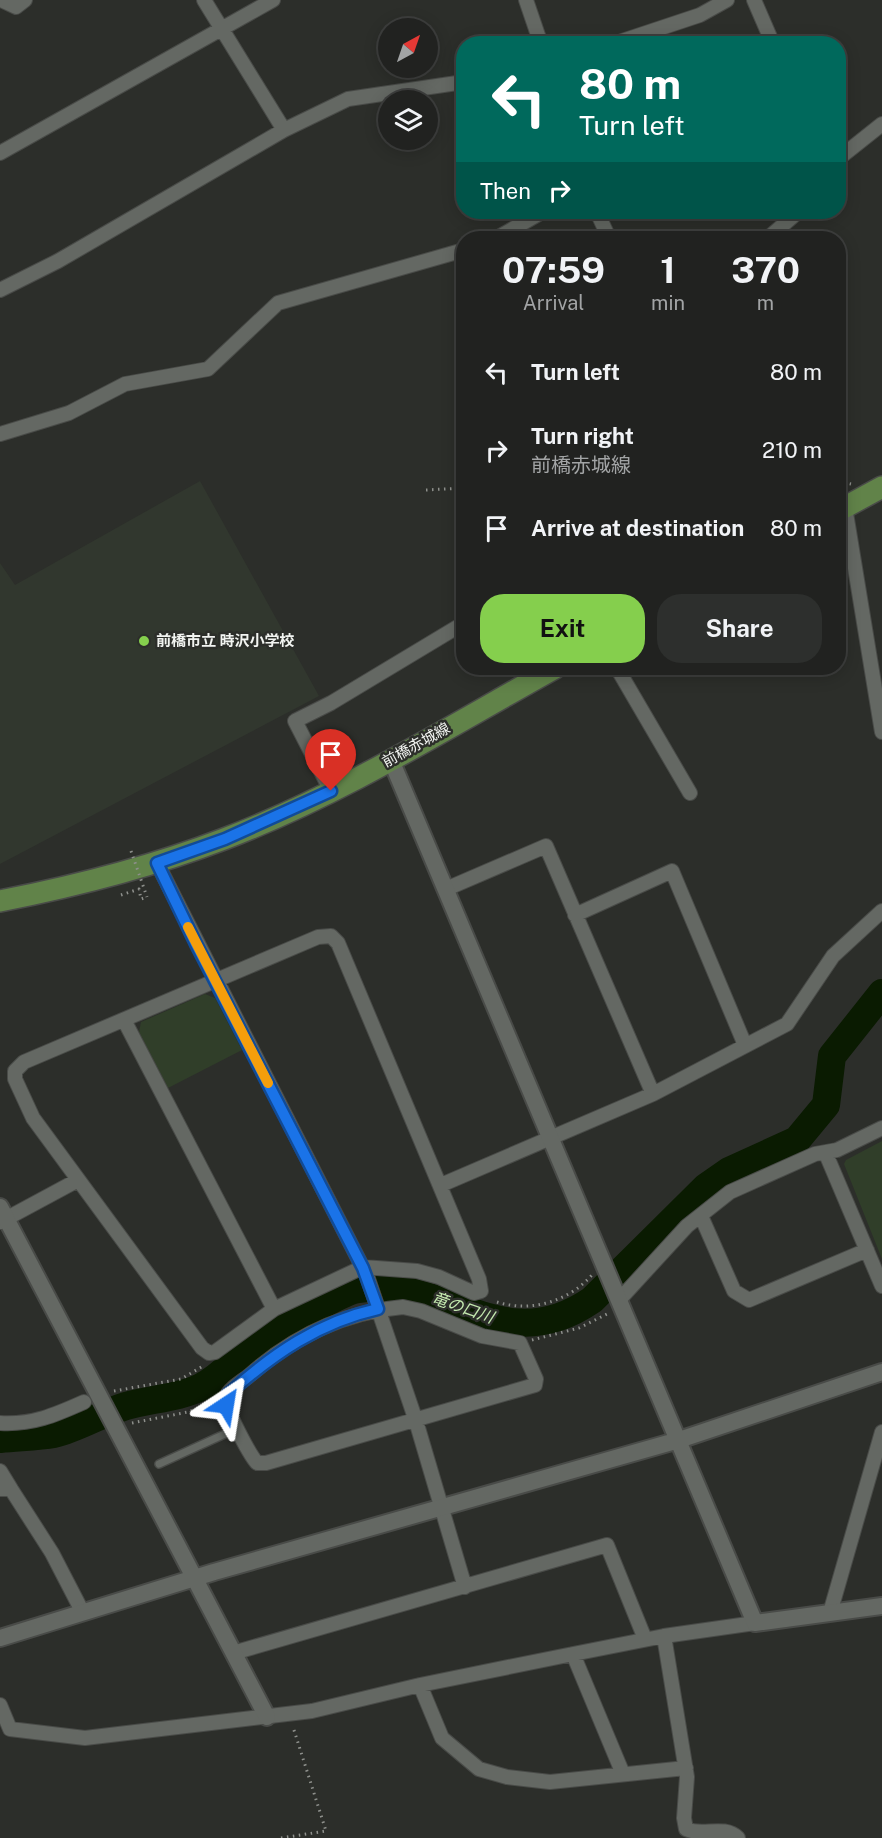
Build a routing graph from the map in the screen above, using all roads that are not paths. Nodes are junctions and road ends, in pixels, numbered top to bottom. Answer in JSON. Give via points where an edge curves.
{"nodes":[{"id":1,"x":1,"y":0,"type":"edge"},
{"id":2,"x":25,"y":0,"type":"edge"},
{"id":3,"x":204,"y":0,"type":"edge"},
{"id":4,"x":273,"y":0,"type":"edge"},
{"id":5,"x":526,"y":0,"type":"edge"},
{"id":6,"x":727,"y":0,"type":"edge"},
{"id":7,"x":754,"y":0,"type":"edge"},
{"id":8,"x":222,"y":29,"type":"junction"},
{"id":9,"x":538,"y":36,"type":"edge"},
{"id":10,"x":637,"y":36,"type":"edge"},
{"id":11,"x":770,"y":36,"type":"edge"},
{"id":12,"x":456,"y":83,"type":"edge"},
{"id":13,"x":882,"y":124,"type":"edge"},
{"id":14,"x":284,"y":130,"type":"junction"},
{"id":15,"x":0,"y":153,"type":"edge"},
{"id":16,"x":846,"y":153,"type":"edge"},
{"id":17,"x":530,"y":219,"type":"edge"},
{"id":18,"x":790,"y":219,"type":"edge"},
{"id":19,"x":509,"y":231,"type":"edge"},
{"id":20,"x":776,"y":231,"type":"edge"},
{"id":21,"x":456,"y":252,"type":"edge"},
{"id":22,"x":0,"y":290,"type":"edge"},
{"id":23,"x":0,"y":434,"type":"edge"},
{"id":24,"x":882,"y":487,"type":"edge"},
{"id":25,"x":846,"y":507,"type":"edge"},
{"id":26,"x":846,"y":531,"type":"edge"},
{"id":27,"x":456,"y":628,"type":"edge"},
{"id":28,"x":543,"y":675,"type":"edge"},
{"id":29,"x":621,"y":675,"type":"edge"},
{"id":30,"x":882,"y":732,"type":"edge"},
{"id":31,"x":391,"y":760,"type":"junction"},
{"id":32,"x":331,"y":791,"type":"junction"},
{"id":33,"x":690,"y":793,"type":"dead end"},
{"id":34,"x":157,"y":863,"type":"junction"},
{"id":35,"x":446,"y":889,"type":"junction"},
{"id":36,"x":0,"y":901,"type":"edge"},
{"id":37,"x":882,"y":911,"type":"edge"},
{"id":38,"x":575,"y":915,"type":"junction"},
{"id":39,"x":215,"y":981,"type":"junction"},
{"id":40,"x":124,"y":1020,"type":"junction"},
{"id":41,"x":745,"y":1045,"type":"junction"},
{"id":42,"x":653,"y":1094,"type":"junction"},
{"id":43,"x":882,"y":1128,"type":"edge"},
{"id":44,"x":550,"y":1138,"type":"junction"},
{"id":45,"x":826,"y":1154,"type":"junction"},
{"id":46,"x":78,"y":1180,"type":"junction"},
{"id":47,"x":441,"y":1185,"type":"junction"},
{"id":48,"x":2,"y":1216,"type":"edge"},
{"id":49,"x":701,"y":1216,"type":"junction"},
{"id":50,"x":867,"y":1250,"type":"junction"},
{"id":51,"x":365,"y":1272,"type":"junction"},
{"id":52,"x":882,"y":1286,"type":"edge"},
{"id":53,"x":619,"y":1297,"type":"junction"},
{"id":54,"x":377,"y":1306,"type":"junction"},
{"id":55,"x":274,"y":1309,"type":"junction"},
{"id":56,"x":882,"y":1372,"type":"edge"},
{"id":57,"x":84,"y":1402,"type":"dead end"},
{"id":58,"x":416,"y":1421,"type":"junction"},
{"id":59,"x":0,"y":1423,"type":"edge"},
{"id":60,"x":238,"y":1428,"type":"junction"},
{"id":61,"x":882,"y":1432,"type":"edge"},
{"id":62,"x":679,"y":1440,"type":"junction"},
{"id":63,"x":159,"y":1464,"type":"dead end"},
{"id":64,"x":877,"y":1465,"type":"edge"},
{"id":65,"x":0,"y":1471,"type":"edge"},
{"id":66,"x":5,"y":1489,"type":"edge"},
{"id":67,"x":442,"y":1507,"type":"junction"},
{"id":68,"x":196,"y":1578,"type":"junction"},
{"id":69,"x":465,"y":1587,"type":"junction"},
{"id":70,"x":882,"y":1606,"type":"edge"},
{"id":71,"x":82,"y":1611,"type":"junction"},
{"id":72,"x":830,"y":1613,"type":"junction"},
{"id":73,"x":755,"y":1623,"type":"junction"},
{"id":74,"x":664,"y":1635,"type":"junction"},
{"id":75,"x":0,"y":1638,"type":"edge"},
{"id":76,"x":645,"y":1640,"type":"junction"},
{"id":77,"x":233,"y":1653,"type":"junction"},
{"id":78,"x":573,"y":1654,"type":"junction"},
{"id":79,"x":420,"y":1685,"type":"junction"},
{"id":80,"x":0,"y":1705,"type":"edge"},
{"id":81,"x":267,"y":1718,"type":"junction"},
{"id":82,"x":686,"y":1767,"type":"junction"},
{"id":83,"x":623,"y":1774,"type":"junction"},
{"id":84,"x":692,"y":1836,"type":"edge"},
{"id":85,"x":738,"y":1838,"type":"edge"}],
"edges":[{"from":1,"to":2,"type":"street","via":[[16,7]]},
{"from":3,"to":8,"type":"street"},
{"from":4,"to":8,"type":"street"},
{"from":5,"to":9,"type":"street"},
{"from":6,"to":10,"type":"street","via":[[700,15]]},
{"from":7,"to":11,"type":"street"},
{"from":8,"to":14,"type":"street"},
{"from":8,"to":15,"type":"street"},
{"from":12,"to":14,"type":"street","via":[[348,99]]},
{"from":13,"to":16,"type":"street"},
{"from":14,"to":22,"type":"street","via":[[58,261]]},
{"from":17,"to":19,"type":"street"},
{"from":18,"to":20,"type":"street"},
{"from":21,"to":23,"type":"street","via":[[278,303],[208,369],[125,384],[69,413]]},
{"from":24,"to":25,"type":"main road"},
{"from":26,"to":30,"type":"street"},
{"from":27,"to":32,"type":"street","via":[[295,721]]},
{"from":28,"to":31,"type":"main road","name":"前橋赤城線"},
{"from":29,"to":33,"type":"street"},
{"from":31,"to":32,"type":"main road","name":"前橋赤城線"},
{"from":31,"to":35,"type":"street"},
{"from":32,"to":34,"type":"main road","name":"前橋赤城線","via":[[225,839]]},
{"from":34,"to":36,"type":"main road","name":"前橋赤城線"},
{"from":34,"to":39,"type":"street"},
{"from":35,"to":38,"type":"street","via":[[546,846]]},
{"from":35,"to":44,"type":"street"},
{"from":37,"to":41,"type":"street","via":[[833,956],[787,1024]]},
{"from":38,"to":41,"type":"street","via":[[672,871]]},
{"from":38,"to":42,"type":"street"},
{"from":39,"to":40,"type":"street"},
{"from":39,"to":47,"type":"street","via":[[318,937],[331,936],[338,943]]},
{"from":39,"to":51,"type":"street"},
{"from":40,"to":46,"type":"street","via":[[24,1062],[15,1071],[33,1118]]},
{"from":40,"to":55,"type":"street"},
{"from":41,"to":42,"type":"street"},
{"from":42,"to":44,"type":"street"},
{"from":43,"to":45,"type":"street"},
{"from":44,"to":47,"type":"street"},
{"from":44,"to":53,"type":"street","via":[[600,1271]]},
{"from":45,"to":49,"type":"street","via":[[815,1154],[729,1192]]},
{"from":45,"to":50,"type":"street"},
{"from":46,"to":48,"type":"street"},
{"from":46,"to":55,"type":"street","via":[[209,1353]]},
{"from":47,"to":51,"type":"street","via":[[481,1292],[474,1293],[417,1270]]},
{"from":48,"to":68,"type":"street","via":[[122,1424]]},
{"from":49,"to":50,"type":"street","via":[[734,1291],[749,1300]]},
{"from":49,"to":53,"type":"street"},
{"from":50,"to":52,"type":"street"},
{"from":51,"to":54,"type":"street"},
{"from":51,"to":55,"type":"street"},
{"from":53,"to":62,"type":"street"},
{"from":54,"to":58,"type":"street"},
{"from":54,"to":58,"type":"street","via":[[421,1311],[482,1336],[520,1343],[536,1379],[530,1388]]},
{"from":54,"to":60,"type":"street","via":[[313,1331],[258,1368],[228,1394],[225,1400]]},
{"from":56,"to":62,"type":"street"},
{"from":57,"to":59,"type":"street","via":[[44,1420]]},
{"from":58,"to":60,"type":"street","via":[[262,1464],[254,1459]]},
{"from":58,"to":67,"type":"street"},
{"from":60,"to":63,"type":"lane"},
{"from":61,"to":64,"type":"street"},
{"from":62,"to":67,"type":"street"},
{"from":62,"to":73,"type":"street"},
{"from":64,"to":72,"type":"street"},
{"from":65,"to":66,"type":"street"},
{"from":66,"to":71,"type":"street","via":[[52,1553]]},
{"from":67,"to":68,"type":"street"},
{"from":67,"to":69,"type":"street"},
{"from":68,"to":71,"type":"street"},
{"from":68,"to":77,"type":"street"},
{"from":69,"to":76,"type":"street","via":[[607,1545]]},
{"from":69,"to":77,"type":"street"},
{"from":70,"to":72,"type":"street"},
{"from":71,"to":75,"type":"street"},
{"from":72,"to":73,"type":"street"},
{"from":73,"to":74,"type":"street"},
{"from":74,"to":76,"type":"street"},
{"from":74,"to":82,"type":"street"},
{"from":76,"to":78,"type":"street"},
{"from":77,"to":81,"type":"street"},
{"from":78,"to":79,"type":"street"},
{"from":78,"to":83,"type":"street"},
{"from":79,"to":81,"type":"street"},
{"from":79,"to":83,"type":"street","via":[[442,1738],[479,1769],[550,1782]]},
{"from":80,"to":81,"type":"street","via":[[10,1729],[86,1738]]},
{"from":82,"to":83,"type":"street"},
{"from":82,"to":84,"type":"street","via":[[684,1818]]},
{"from":84,"to":85,"type":"street","via":[[717,1831]]}]}
